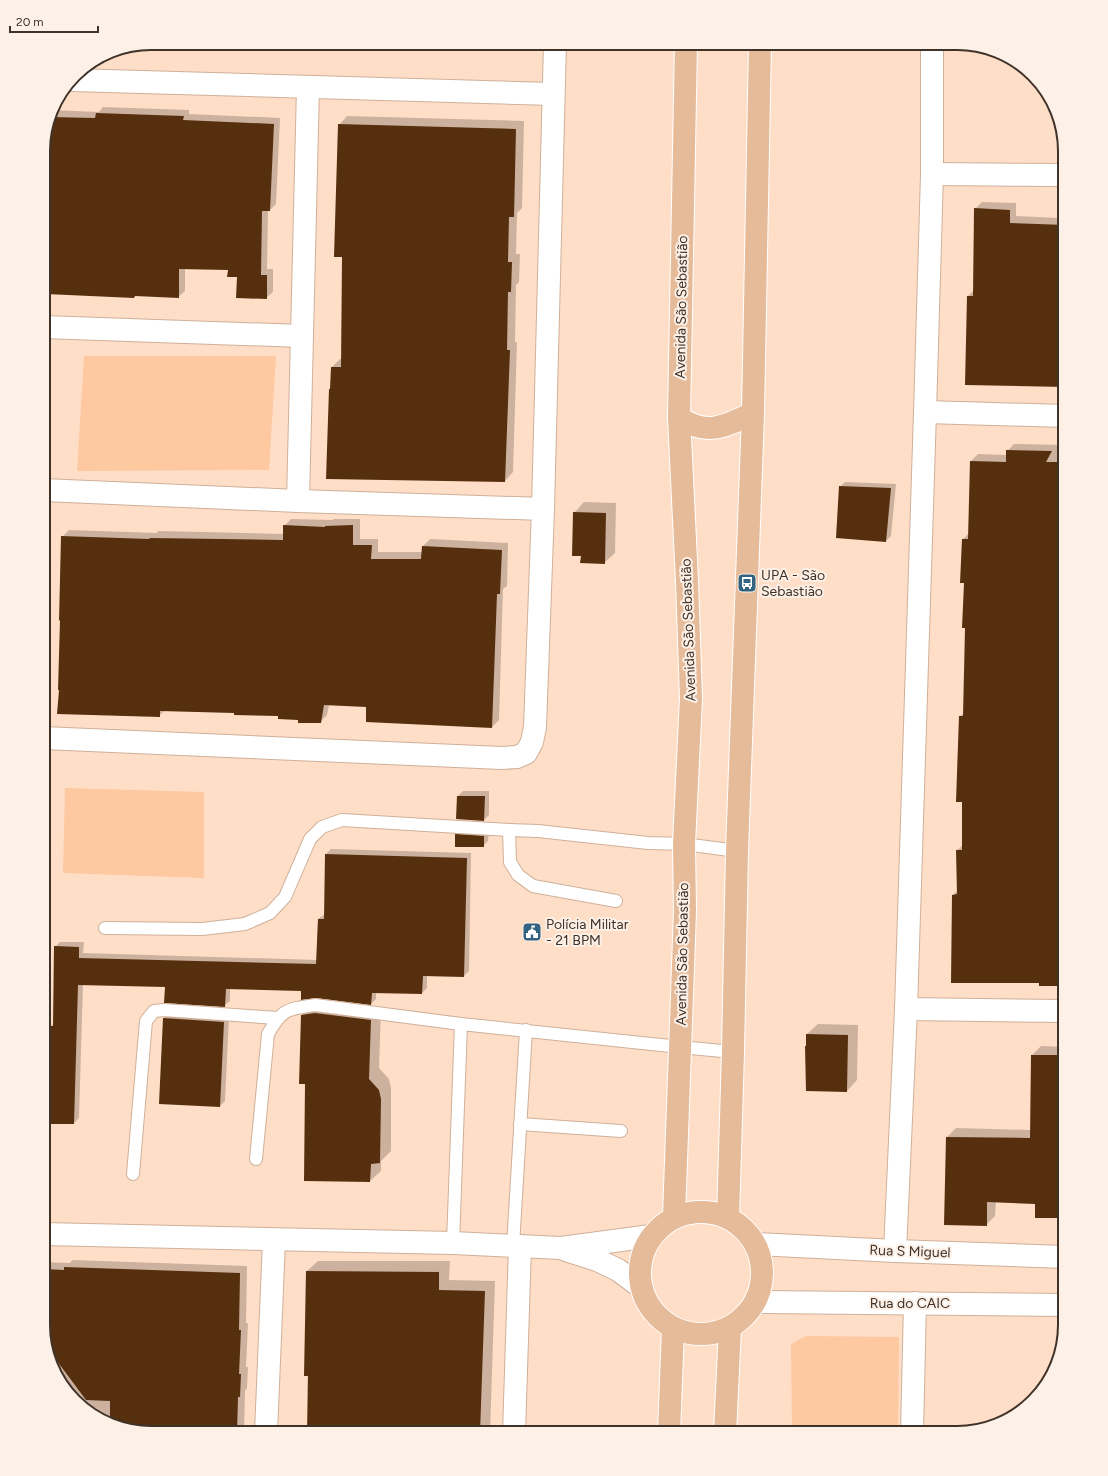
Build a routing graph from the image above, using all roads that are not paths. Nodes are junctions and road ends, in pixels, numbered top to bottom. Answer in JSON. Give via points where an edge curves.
{"nodes":[{"id":1,"x":554,"y":50,"type":"edge"},
{"id":2,"x":686,"y":50,"type":"edge"},
{"id":3,"x":760,"y":50,"type":"edge"},
{"id":4,"x":932,"y":50,"type":"edge"},
{"id":5,"x":80,"y":80,"type":"edge"},
{"id":6,"x":308,"y":87,"type":"junction"},
{"id":7,"x":553,"y":94,"type":"junction"},
{"id":8,"x":932,"y":174,"type":"junction"},
{"id":9,"x":1058,"y":175,"type":"edge"},
{"id":10,"x":50,"y":326,"type":"edge"},
{"id":11,"x":302,"y":336,"type":"junction"},
{"id":12,"x":925,"y":412,"type":"junction"},
{"id":13,"x":753,"y":413,"type":"junction"},
{"id":14,"x":1058,"y":416,"type":"edge"},
{"id":15,"x":679,"y":417,"type":"junction"},
{"id":16,"x":50,"y":490,"type":"edge"},
{"id":17,"x":298,"y":501,"type":"junction"},
{"id":18,"x":543,"y":509,"type":"junction"},
{"id":19,"x":50,"y":738,"type":"edge"},
{"id":20,"x":509,"y":830,"type":"junction"},
{"id":21,"x":684,"y":844,"type":"junction"},
{"id":22,"x":737,"y":851,"type":"junction"},
{"id":23,"x":616,"y":900,"type":"dead end"},
{"id":24,"x":105,"y":928,"type":"dead end"},
{"id":25,"x":906,"y":1009,"type":"junction"},
{"id":26,"x":1058,"y":1011,"type":"edge"},
{"id":27,"x":277,"y":1018,"type":"junction"},
{"id":28,"x":461,"y":1024,"type":"junction"},
{"id":29,"x":526,"y":1030,"type":"junction"},
{"id":30,"x":680,"y":1047,"type":"junction"},
{"id":31,"x":733,"y":1052,"type":"junction"},
{"id":32,"x":520,"y":1124,"type":"junction"},
{"id":33,"x":621,"y":1132,"type":"dead end"},
{"id":34,"x":256,"y":1159,"type":"dead end"},
{"id":35,"x":133,"y":1174,"type":"dead end"},
{"id":36,"x":674,"y":1217,"type":"junction"},
{"id":37,"x":728,"y":1217,"type":"junction"},
{"id":38,"x":50,"y":1234,"type":"edge"},
{"id":39,"x":651,"y":1236,"type":"junction"},
{"id":40,"x":274,"y":1240,"type":"junction"},
{"id":41,"x":453,"y":1243,"type":"junction"},
{"id":42,"x":756,"y":1244,"type":"junction"},
{"id":43,"x":516,"y":1246,"type":"junction"},
{"id":44,"x":561,"y":1248,"type":"junction"},
{"id":45,"x":895,"y":1251,"type":"junction"},
{"id":46,"x":1058,"y":1257,"type":"edge"},
{"id":47,"x":642,"y":1287,"type":"junction"},
{"id":48,"x":756,"y":1302,"type":"junction"},
{"id":49,"x":915,"y":1303,"type":"junction"},
{"id":50,"x":1058,"y":1305,"type":"edge"},
{"id":51,"x":673,"y":1328,"type":"junction"},
{"id":52,"x":730,"y":1328,"type":"junction"},
{"id":53,"x":266,"y":1426,"type":"edge"},
{"id":54,"x":514,"y":1426,"type":"edge"},
{"id":55,"x":669,"y":1426,"type":"edge"},
{"id":56,"x":725,"y":1426,"type":"edge"},
{"id":57,"x":912,"y":1426,"type":"edge"}],
"edges":[{"from":1,"to":7,"type":"street"},
{"from":2,"to":15,"type":"main road","name":"Avenida São Sebastião"},
{"from":3,"to":13,"type":"main road"},
{"from":4,"to":8,"type":"street"},
{"from":5,"to":6,"type":"street"},
{"from":6,"to":7,"type":"street"},
{"from":6,"to":11,"type":"street"},
{"from":7,"to":18,"type":"street"},
{"from":8,"to":9,"type":"street"},
{"from":8,"to":12,"type":"street"},
{"from":10,"to":11,"type":"street"},
{"from":11,"to":17,"type":"street"},
{"from":12,"to":14,"type":"street"},
{"from":12,"to":25,"type":"street"},
{"from":13,"to":15,"type":"main road","via":[[710,428],[700,428]]},
{"from":13,"to":22,"type":"main road"},
{"from":15,"to":21,"type":"main road","name":"Avenida São Sebastião","via":[[691,698]]},
{"from":16,"to":17,"type":"street"},
{"from":17,"to":18,"type":"street"},
{"from":18,"to":19,"type":"street","via":[[535,727],[532,742],[526,753],[517,757],[502,758]]},
{"from":20,"to":21,"type":"lane"},
{"from":20,"to":23,"type":"lane","via":[[510,862],[518,875],[532,886]]},
{"from":20,"to":24,"type":"lane","via":[[342,820],[322,827],[310,839],[285,897],[270,913],[245,924],[202,929]]},
{"from":21,"to":22,"type":"lane"},
{"from":21,"to":30,"type":"main road","name":"Avenida São Sebastião","via":[[685,911]]},
{"from":22,"to":31,"type":"main road"},
{"from":25,"to":26,"type":"street"},
{"from":25,"to":45,"type":"street"},
{"from":27,"to":28,"type":"lane","via":[[291,1008],[315,1005]]},
{"from":27,"to":34,"type":"lane","via":[[268,1034]]},
{"from":27,"to":35,"type":"lane","via":[[154,1011],[146,1021]]},
{"from":28,"to":29,"type":"lane"},
{"from":28,"to":41,"type":"lane"},
{"from":29,"to":30,"type":"lane"},
{"from":29,"to":32,"type":"lane"},
{"from":30,"to":31,"type":"lane"},
{"from":30,"to":36,"type":"main road","name":"Avenida São Sebastião"},
{"from":31,"to":37,"type":"main road"},
{"from":32,"to":33,"type":"lane"},
{"from":32,"to":43,"type":"lane"},
{"from":36,"to":37,"type":"main road","via":[[701,1211]]},
{"from":36,"to":39,"type":"main road"},
{"from":37,"to":42,"type":"main road","via":[[744,1228]]},
{"from":38,"to":40,"type":"street"},
{"from":39,"to":44,"type":"street"},
{"from":39,"to":47,"type":"main road","via":[[641,1261]]},
{"from":40,"to":41,"type":"street"},
{"from":40,"to":53,"type":"street"},
{"from":41,"to":43,"type":"street"},
{"from":42,"to":45,"type":"street","name":"Rua S Miguel"},
{"from":42,"to":48,"type":"main road","via":[[763,1273]]},
{"from":43,"to":44,"type":"street"},
{"from":43,"to":54,"type":"street"},
{"from":44,"to":47,"type":"street","via":[[618,1270]]},
{"from":45,"to":46,"type":"street","name":"Rua S Miguel"},
{"from":47,"to":51,"type":"main road","via":[[653,1311]]},
{"from":48,"to":49,"type":"street","name":"Rua do CAIC"},
{"from":48,"to":52,"type":"main road","via":[[745,1317]]},
{"from":49,"to":50,"type":"street","name":"Rua do CAIC"},
{"from":49,"to":57,"type":"street"},
{"from":51,"to":52,"type":"main road","via":[[702,1335]]},
{"from":51,"to":55,"type":"main road"},
{"from":52,"to":56,"type":"main road"}]}
